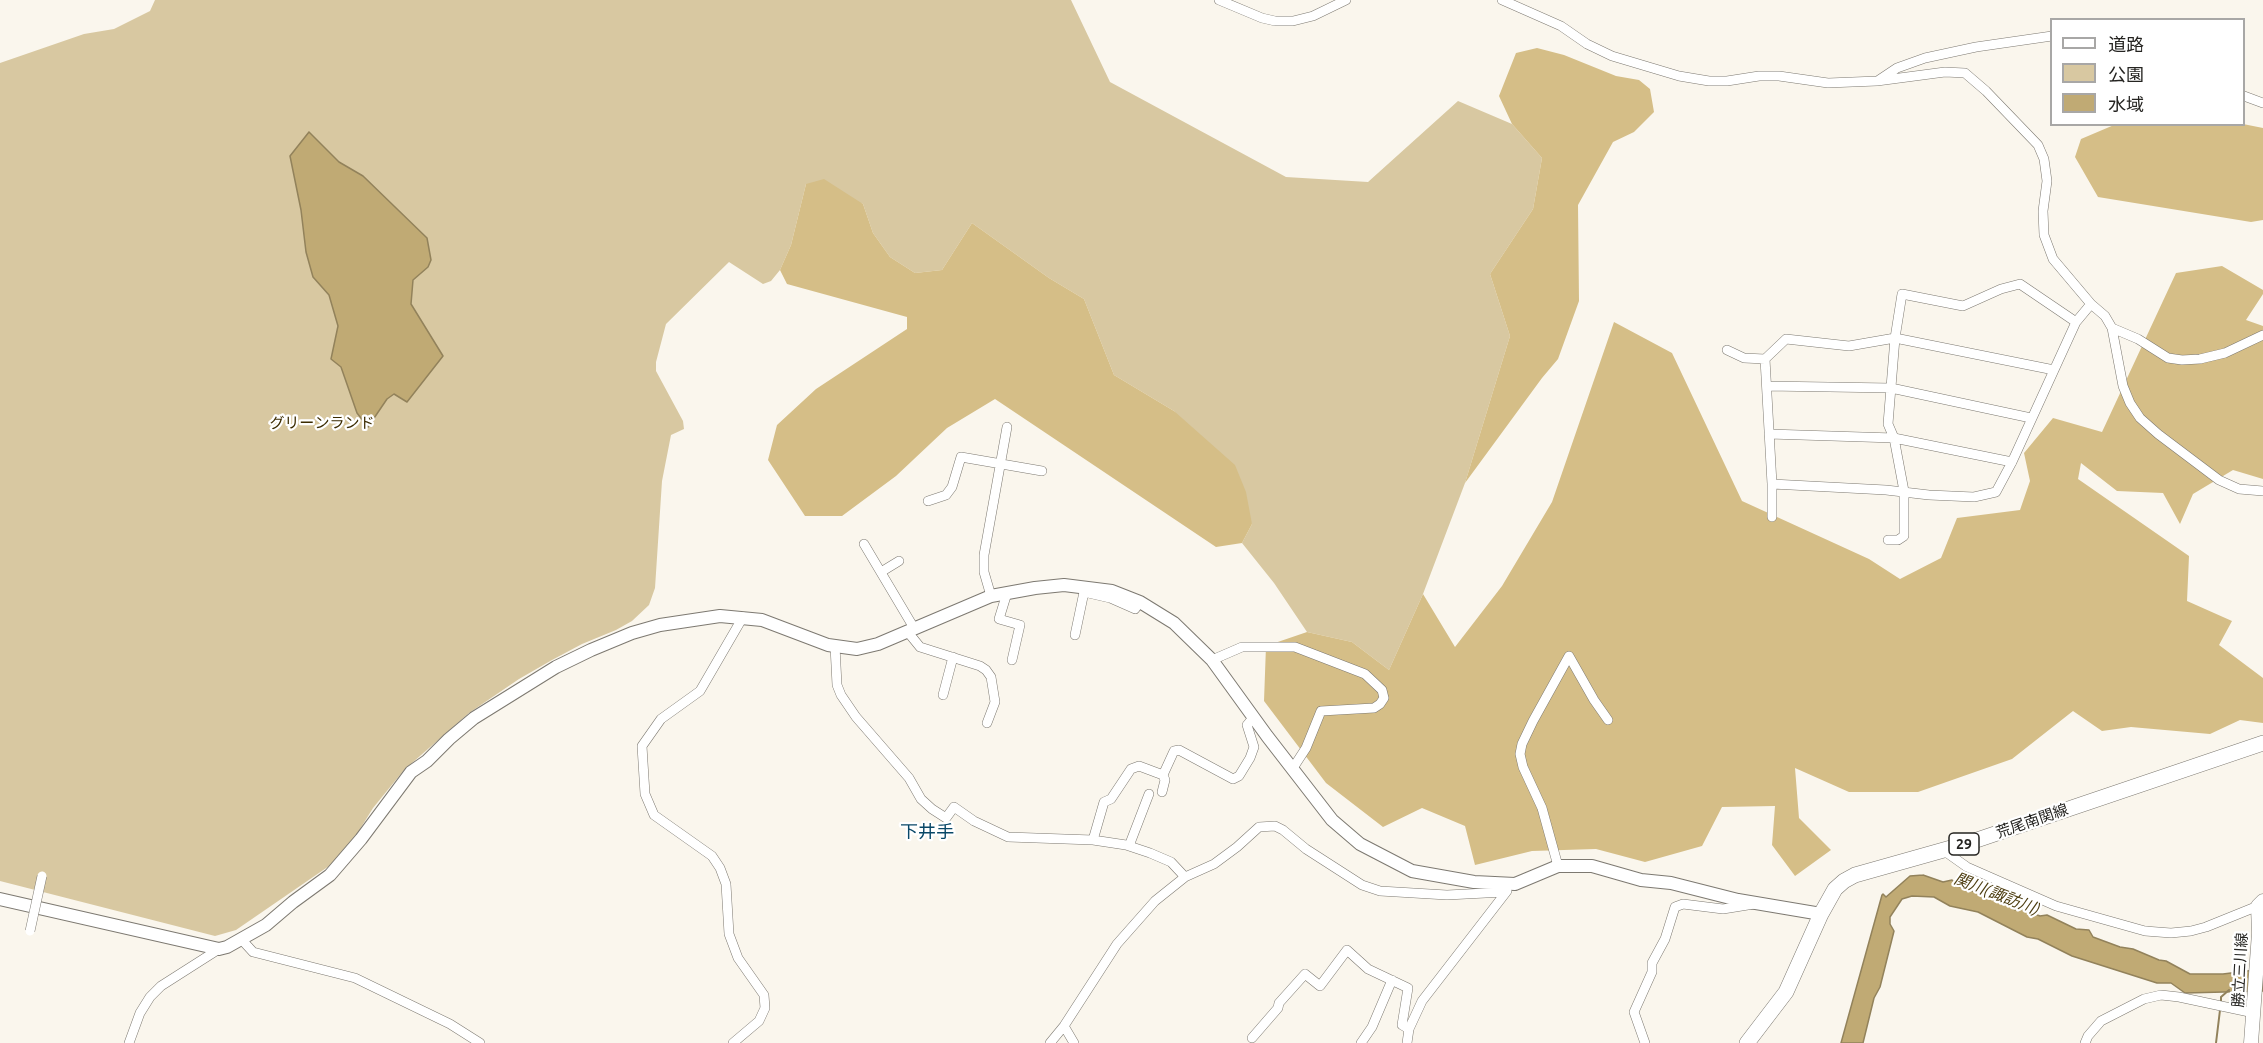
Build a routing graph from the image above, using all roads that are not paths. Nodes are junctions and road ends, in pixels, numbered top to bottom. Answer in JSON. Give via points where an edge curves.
{"nodes":[{"id":1,"x":1219,"y":0,"type":"edge"},
{"id":2,"x":1346,"y":0,"type":"edge"},
{"id":3,"x":1502,"y":0,"type":"edge"},
{"id":4,"x":2050,"y":36,"type":"edge"},
{"id":5,"x":1877,"y":81,"type":"junction"},
{"id":6,"x":2245,"y":96,"type":"edge"},
{"id":7,"x":2263,"y":103,"type":"edge"},
{"id":8,"x":2091,"y":304,"type":"junction"},
{"id":9,"x":2076,"y":322,"type":"junction"},
{"id":10,"x":2112,"y":328,"type":"junction"},
{"id":11,"x":2263,"y":335,"type":"edge"},
{"id":12,"x":1895,"y":338,"type":"junction"},
{"id":13,"x":1727,"y":350,"type":"dead end"},
{"id":14,"x":1766,"y":359,"type":"junction"},
{"id":15,"x":2054,"y":370,"type":"junction"},
{"id":16,"x":1767,"y":386,"type":"junction"},
{"id":17,"x":1891,"y":388,"type":"junction"},
{"id":18,"x":2031,"y":418,"type":"junction"},
{"id":19,"x":1007,"y":427,"type":"dead end"},
{"id":20,"x":1769,"y":434,"type":"junction"},
{"id":21,"x":1894,"y":438,"type":"junction"},
{"id":22,"x":2012,"y":462,"type":"junction"},
{"id":23,"x":1000,"y":465,"type":"junction"},
{"id":24,"x":1042,"y":471,"type":"dead end"},
{"id":25,"x":1772,"y":484,"type":"junction"},
{"id":26,"x":2263,"y":490,"type":"edge"},
{"id":27,"x":1904,"y":491,"type":"junction"},
{"id":28,"x":928,"y":501,"type":"dead end"},
{"id":29,"x":1772,"y":517,"type":"dead end"},
{"id":30,"x":1888,"y":540,"type":"dead end"},
{"id":31,"x":864,"y":544,"type":"dead end"},
{"id":32,"x":899,"y":561,"type":"dead end"},
{"id":33,"x":881,"y":572,"type":"junction"},
{"id":34,"x":1006,"y":593,"type":"junction"},
{"id":35,"x":991,"y":596,"type":"junction"},
{"id":36,"x":1140,"y":602,"type":"junction"},
{"id":37,"x":743,"y":617,"type":"junction"},
{"id":38,"x":911,"y":630,"type":"junction"},
{"id":39,"x":1075,"y":635,"type":"dead end"},
{"id":40,"x":835,"y":646,"type":"junction"},
{"id":41,"x":953,"y":657,"type":"junction"},
{"id":42,"x":1012,"y":660,"type":"dead end"},
{"id":43,"x":1212,"y":660,"type":"junction"},
{"id":44,"x":943,"y":695,"type":"dead end"},
{"id":45,"x":1254,"y":717,"type":"junction"},
{"id":46,"x":1608,"y":720,"type":"dead end"},
{"id":47,"x":987,"y":723,"type":"dead end"},
{"id":48,"x":2263,"y":743,"type":"edge"},
{"id":49,"x":1293,"y":768,"type":"junction"},
{"id":50,"x":1163,"y":775,"type":"junction"},
{"id":51,"x":1162,"y":792,"type":"dead end"},
{"id":52,"x":1149,"y":794,"type":"dead end"},
{"id":53,"x":1093,"y":840,"type":"junction"},
{"id":54,"x":1129,"y":846,"type":"junction"},
{"id":55,"x":1943,"y":850,"type":"junction"},
{"id":56,"x":1558,"y":866,"type":"junction"},
{"id":57,"x":42,"y":876,"type":"dead end"},
{"id":58,"x":1185,"y":877,"type":"junction"},
{"id":59,"x":1510,"y":888,"type":"junction"},
{"id":60,"x":0,"y":899,"type":"edge"},
{"id":61,"x":1759,"y":903,"type":"junction"},
{"id":62,"x":2260,"y":903,"type":"edge"},
{"id":63,"x":1821,"y":914,"type":"junction"},
{"id":64,"x":30,"y":931,"type":"dead end"},
{"id":65,"x":2261,"y":933,"type":"edge"},
{"id":66,"x":242,"y":940,"type":"junction"},
{"id":67,"x":219,"y":949,"type":"junction"},
{"id":68,"x":1392,"y":980,"type":"junction"},
{"id":69,"x":2254,"y":1013,"type":"junction"},
{"id":70,"x":1064,"y":1026,"type":"junction"},
{"id":71,"x":1409,"y":1029,"type":"junction"},
{"id":72,"x":1252,"y":1038,"type":"dead end"},
{"id":73,"x":129,"y":1043,"type":"edge"},
{"id":74,"x":480,"y":1043,"type":"edge"},
{"id":75,"x":733,"y":1043,"type":"edge"},
{"id":76,"x":1050,"y":1043,"type":"edge"},
{"id":77,"x":1074,"y":1043,"type":"edge"},
{"id":78,"x":1361,"y":1043,"type":"edge"},
{"id":79,"x":1407,"y":1043,"type":"edge"},
{"id":80,"x":1645,"y":1043,"type":"edge"},
{"id":81,"x":1747,"y":1043,"type":"edge"},
{"id":82,"x":2085,"y":1043,"type":"edge"},
{"id":83,"x":2251,"y":1043,"type":"edge"}],
"edges":[{"from":1,"to":2,"type":"street","via":[[1262,18],[1293,21]]},
{"from":3,"to":5,"type":"street","via":[[1561,26],[1612,56],[1679,76],[1709,81],[1759,75],[1828,83]]},
{"from":4,"to":5,"type":"street","via":[[1925,58],[1897,68]]},
{"from":5,"to":8,"type":"street","via":[[1965,73],[2021,126],[2038,145],[2044,159],[2044,235],[2053,260]]},
{"from":6,"to":7,"type":"street"},
{"from":8,"to":9,"type":"street"},
{"from":8,"to":10,"type":"street"},
{"from":9,"to":12,"type":"street","via":[[2020,284],[1963,306],[1902,294]]},
{"from":9,"to":15,"type":"street"},
{"from":10,"to":11,"type":"street","via":[[2168,357],[2182,360],[2225,353]]},
{"from":10,"to":26,"type":"street","via":[[2123,386],[2140,418],[2219,480],[2239,489]]},
{"from":12,"to":14,"type":"street","via":[[1849,346],[1786,339]]},
{"from":12,"to":15,"type":"street"},
{"from":12,"to":17,"type":"street"},
{"from":13,"to":14,"type":"street","via":[[1744,358]]},
{"from":14,"to":16,"type":"street"},
{"from":15,"to":18,"type":"street"},
{"from":16,"to":17,"type":"street"},
{"from":16,"to":20,"type":"street"},
{"from":17,"to":18,"type":"street"},
{"from":17,"to":21,"type":"street","via":[[1888,424]]},
{"from":18,"to":22,"type":"street"},
{"from":19,"to":23,"type":"street"},
{"from":20,"to":21,"type":"street"},
{"from":20,"to":25,"type":"street"},
{"from":21,"to":22,"type":"street"},
{"from":21,"to":27,"type":"street"},
{"from":22,"to":27,"type":"street","via":[[1996,492],[1974,497]]},
{"from":23,"to":24,"type":"street"},
{"from":23,"to":28,"type":"street","via":[[961,457],[952,487],[946,495]]},
{"from":23,"to":35,"type":"street","via":[[984,555]]},
{"from":25,"to":27,"type":"street"},
{"from":25,"to":29,"type":"street"},
{"from":27,"to":30,"type":"street","via":[[1904,536]]},
{"from":31,"to":33,"type":"street"},
{"from":32,"to":33,"type":"street"},
{"from":33,"to":38,"type":"street"},
{"from":34,"to":35,"type":"street"},
{"from":34,"to":36,"type":"street","via":[[1064,585],[1112,591]]},
{"from":34,"to":42,"type":"street","via":[[999,619],[1020,625]]},
{"from":35,"to":38,"type":"street"},
{"from":36,"to":39,"type":"street","via":[[1135,609],[1110,597],[1084,592]]},
{"from":36,"to":43,"type":"street","via":[[1174,623]]},
{"from":37,"to":40,"type":"street"},
{"from":37,"to":66,"type":"street","via":[[692,619],[632,633],[556,667],[506,697],[474,718],[411,772],[330,875]]},
{"from":37,"to":75,"type":"street","via":[[700,691],[661,719],[642,746],[645,794],[654,815],[712,856],[720,868],[726,884],[729,934],[738,958],[764,995],[765,1008],[759,1021]]},
{"from":38,"to":40,"type":"street","via":[[857,649]]},
{"from":38,"to":41,"type":"street","via":[[920,647]]},
{"from":40,"to":53,"type":"street","via":[[841,695],[932,809],[946,818],[954,807],[1008,837]]},
{"from":41,"to":44,"type":"street"},
{"from":41,"to":47,"type":"street","via":[[980,666],[991,677],[995,702]]},
{"from":43,"to":45,"type":"street"},
{"from":43,"to":49,"type":"street","via":[[1242,647],[1295,647],[1365,674],[1382,690],[1384,698],[1374,708],[1321,711]]},
{"from":45,"to":49,"type":"street"},
{"from":45,"to":50,"type":"street","via":[[1247,725],[1254,747],[1239,776],[1233,779],[1179,750],[1174,751]]},
{"from":46,"to":56,"type":"street","via":[[1569,656],[1533,721],[1520,754],[1542,808]]},
{"from":48,"to":55,"type":"main road","name":"荒尾南関線","number":"29"},
{"from":49,"to":59,"type":"street","via":[[1332,820],[1376,853],[1412,871]]},
{"from":50,"to":51,"type":"street"},
{"from":50,"to":53,"type":"street","via":[[1139,766],[1131,769],[1111,799],[1104,802]]},
{"from":52,"to":54,"type":"street"},
{"from":53,"to":54,"type":"street"},
{"from":54,"to":58,"type":"street","via":[[1171,862]]},
{"from":55,"to":62,"type":"street","via":[[1967,867],[2056,906],[2145,932],[2191,931]]},
{"from":55,"to":63,"type":"main road","name":"荒尾南関線","number":"29","via":[[1855,875],[1835,889]]},
{"from":56,"to":59,"type":"street"},
{"from":56,"to":61,"type":"street","via":[[1592,866],[1641,880]]},
{"from":57,"to":64,"type":"street","bridge":true},
{"from":58,"to":59,"type":"street","via":[[1214,864],[1259,827],[1267,826],[1283,830],[1362,885],[1380,891],[1447,895]]},
{"from":58,"to":70,"type":"street","via":[[1155,901],[1117,945]]},
{"from":59,"to":71,"type":"street","via":[[1422,1001]]},
{"from":60,"to":67,"type":"street"},
{"from":61,"to":63,"type":"street"},
{"from":61,"to":80,"type":"street","via":[[1723,909],[1683,904],[1675,907],[1634,1012]]},
{"from":62,"to":65,"type":"main road","name":"勝立三川線"},
{"from":63,"to":81,"type":"main road","name":"荒尾南関線","number":"29","via":[[1786,992]]},
{"from":65,"to":69,"type":"main road","name":"勝立三川線"},
{"from":66,"to":67,"type":"street"},
{"from":66,"to":74,"type":"street","via":[[253,952],[355,978],[450,1024]]},
{"from":67,"to":73,"type":"street","via":[[150,997]]},
{"from":68,"to":71,"type":"street","via":[[1408,988],[1402,1024]]},
{"from":68,"to":72,"type":"street","via":[[1368,969],[1347,950],[1320,986],[1305,974]]},
{"from":68,"to":78,"type":"street"},
{"from":69,"to":82,"type":"street","via":[[2161,995],[2144,999],[2101,1021]]},
{"from":69,"to":83,"type":"main road","name":"勝立三川線"},
{"from":70,"to":76,"type":"street"},
{"from":70,"to":77,"type":"street"},
{"from":71,"to":79,"type":"street"}]}
